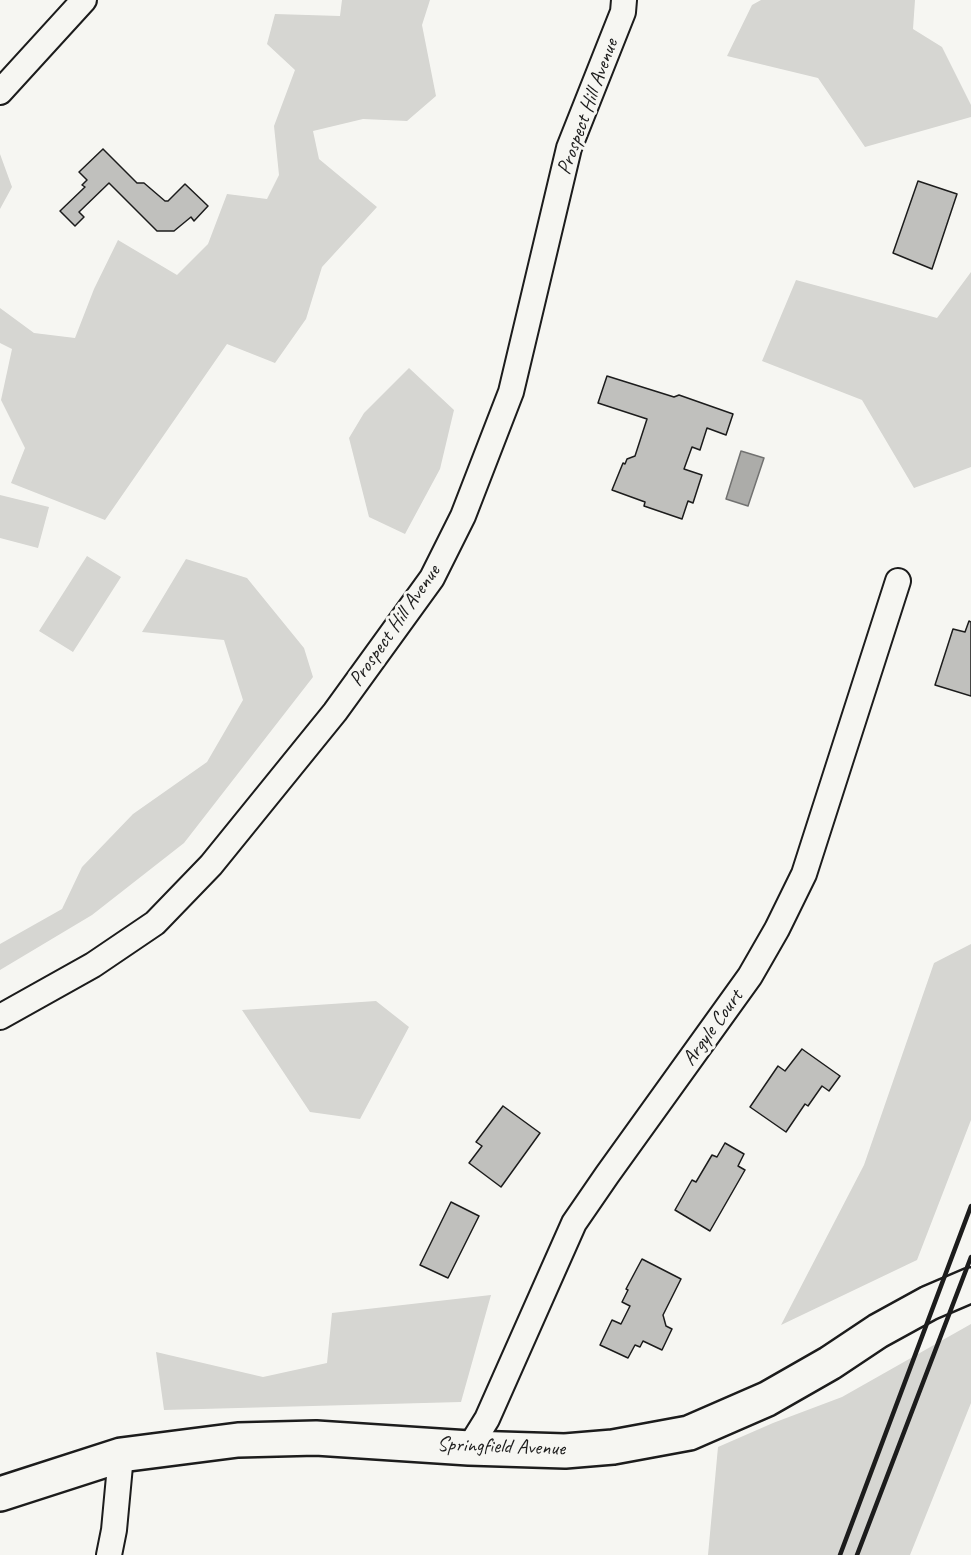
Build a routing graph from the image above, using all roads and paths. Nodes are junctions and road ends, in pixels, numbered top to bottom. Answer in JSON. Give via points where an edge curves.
{"nodes":[{"id":1,"x":84,"y":0,"type":"edge"},
{"id":2,"x":624,"y":0,"type":"edge"},
{"id":3,"x":0,"y":92,"type":"edge"},
{"id":4,"x":898,"y":581,"type":"dead end"},
{"id":5,"x":0,"y":1017,"type":"edge"},
{"id":6,"x":971,"y":1285,"type":"edge"},
{"id":7,"x":469,"y":1448,"type":"junction"},
{"id":8,"x":121,"y":1455,"type":"junction"},
{"id":9,"x":0,"y":1494,"type":"edge"},
{"id":10,"x":109,"y":1555,"type":"edge"}],
"edges":[{"from":1,"to":3,"type":"street"},
{"from":2,"to":5,"type":"street","name":"Prospect Hill Avenue","via":[[623,12],[569,148],[511,392],[463,516],[432,578],[335,712],[211,865],[155,922],[93,965]]},
{"from":4,"to":7,"type":"street","name":"Argyle Court","via":[[804,874],[777,929],[750,976],[574,1223],[486,1419]]},
{"from":6,"to":7,"type":"main road","name":"Springfield Avenue","via":[[878,1331],[767,1399],[689,1432],[613,1447]]},
{"from":7,"to":8,"type":"main road","name":"Springfield Avenue","via":[[326,1439],[238,1440]]},
{"from":8,"to":9,"type":"main road","name":"Springfield Avenue"},
{"from":8,"to":10,"type":"street"}]}
